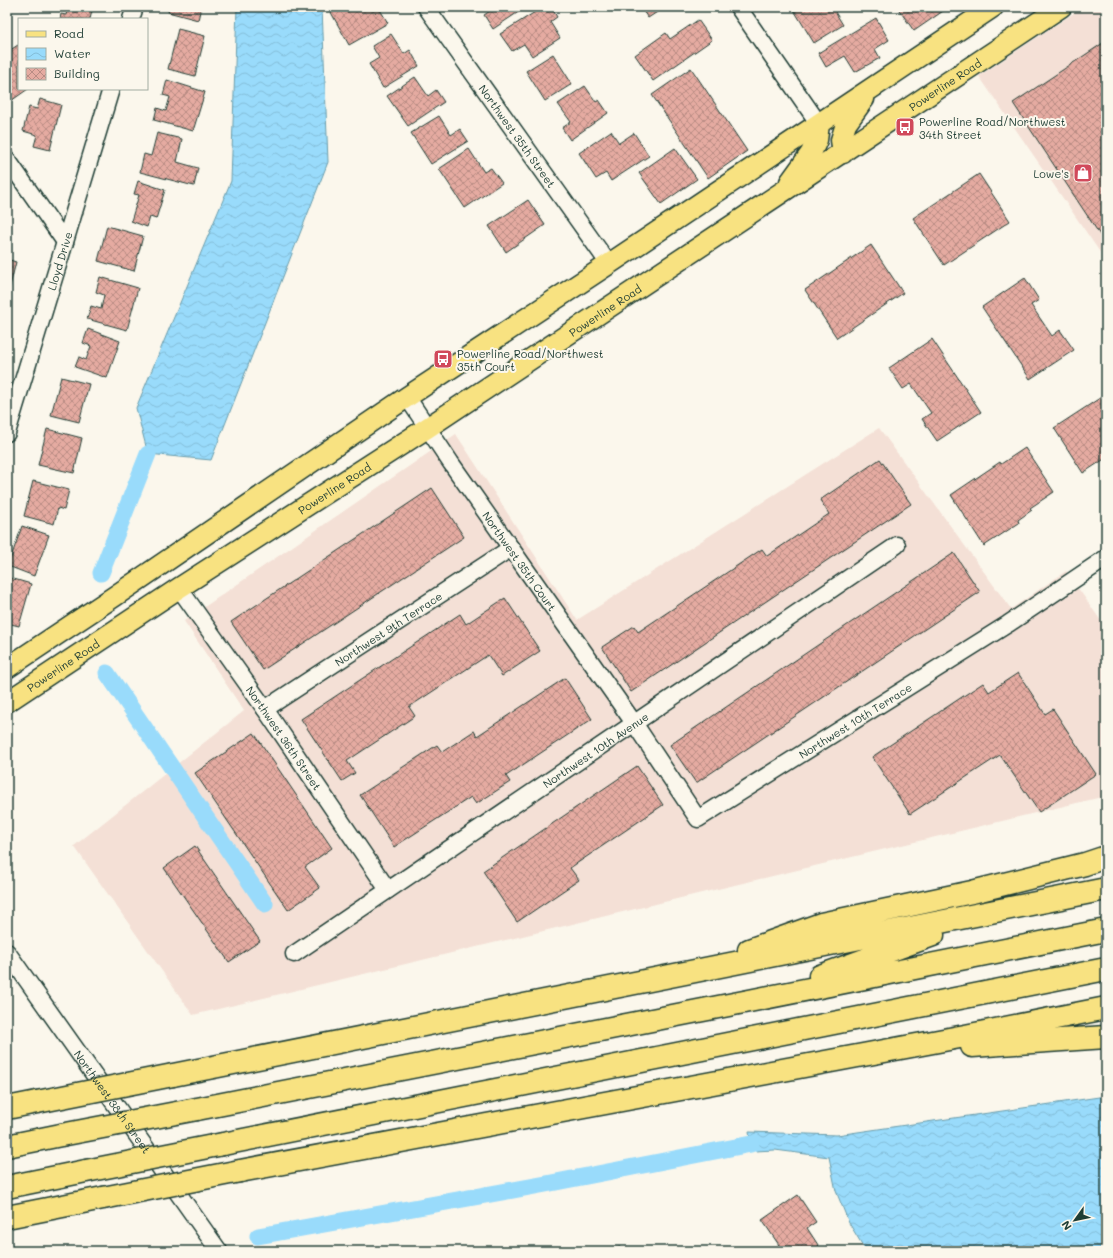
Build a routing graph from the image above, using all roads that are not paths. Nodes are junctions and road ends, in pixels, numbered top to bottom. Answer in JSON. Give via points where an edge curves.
{"nodes":[{"id":1,"x":135,"y":7,"type":"edge"},
{"id":2,"x":426,"y":7,"type":"edge"},
{"id":3,"x":738,"y":7,"type":"edge"},
{"id":4,"x":993,"y":7,"type":"edge"},
{"id":5,"x":1061,"y":7,"type":"edge"},
{"id":6,"x":131,"y":18,"type":"edge"},
{"id":7,"x":871,"y":89,"type":"junction"},
{"id":8,"x":111,"y":90,"type":"edge"},
{"id":9,"x":819,"y":124,"type":"junction"},
{"id":10,"x":843,"y":153,"type":"junction"},
{"id":11,"x":7,"y":159,"type":"edge"},
{"id":12,"x":784,"y":190,"type":"junction"},
{"id":13,"x":65,"y":242,"type":"junction"},
{"id":14,"x":609,"y":264,"type":"junction"},
{"id":15,"x":407,"y":397,"type":"junction"},
{"id":16,"x":427,"y":428,"type":"junction"},
{"id":17,"x":7,"y":433,"type":"edge"},
{"id":18,"x":897,"y":545,"type":"dead end"},
{"id":19,"x":511,"y":548,"type":"junction"},
{"id":20,"x":1106,"y":558,"type":"edge"},
{"id":21,"x":179,"y":588,"type":"junction"},
{"id":22,"x":7,"y":668,"type":"edge"},
{"id":23,"x":7,"y":702,"type":"edge"},
{"id":24,"x":265,"y":709,"type":"junction"},
{"id":25,"x":634,"y":723,"type":"junction"},
{"id":26,"x":1106,"y":857,"type":"edge"},
{"id":27,"x":1106,"y":889,"type":"edge"},
{"id":28,"x":388,"y":890,"type":"junction"},
{"id":29,"x":1003,"y":910,"type":"junction"},
{"id":30,"x":1106,"y":930,"type":"edge"},
{"id":31,"x":7,"y":952,"type":"edge"},
{"id":32,"x":294,"y":954,"type":"dead end"},
{"id":33,"x":1106,"y":969,"type":"edge"},
{"id":34,"x":682,"y":974,"type":"junction"},
{"id":35,"x":749,"y":1001,"type":"junction"},
{"id":36,"x":1106,"y":1008,"type":"edge"},
{"id":37,"x":1106,"y":1037,"type":"edge"},
{"id":38,"x":874,"y":1053,"type":"junction"},
{"id":39,"x":7,"y":1108,"type":"edge"},
{"id":40,"x":7,"y":1146,"type":"edge"},
{"id":41,"x":7,"y":1187,"type":"edge"},
{"id":42,"x":7,"y":1217,"type":"edge"},
{"id":43,"x":219,"y":1251,"type":"edge"}],
"edges":[{"from":1,"to":6,"type":"street"},
{"from":2,"to":14,"type":"street","name":"Northwest 35th Street"},
{"from":3,"to":9,"type":"street"},
{"from":4,"to":7,"type":"main road"},
{"from":5,"to":10,"type":"main road","name":"Powerline Road"},
{"from":7,"to":9,"type":"main road"},
{"from":7,"to":10,"type":"main road","via":[[846,124],[841,140]]},
{"from":8,"to":13,"type":"street","name":"Lloyd Drive"},
{"from":9,"to":12,"type":"main road","via":[[817,140],[811,153]]},
{"from":9,"to":14,"type":"main road"},
{"from":10,"to":12,"type":"main road","name":"Powerline Road"},
{"from":11,"to":13,"type":"street"},
{"from":12,"to":16,"type":"main road","name":"Powerline Road"},
{"from":13,"to":17,"type":"street","name":"Lloyd Drive"},
{"from":14,"to":15,"type":"main road"},
{"from":15,"to":16,"type":"street","name":"Northwest 35th Court"},
{"from":15,"to":22,"type":"main road"},
{"from":16,"to":19,"type":"street","name":"Northwest 35th Court"},
{"from":16,"to":21,"type":"main road","name":"Powerline Road"},
{"from":18,"to":25,"type":"street","name":"Northwest 10th Avenue"},
{"from":19,"to":24,"type":"street","name":"Northwest 9th Terrace"},
{"from":19,"to":25,"type":"street","name":"Northwest 35th Court"},
{"from":20,"to":25,"type":"street","name":"Northwest 10th Terrace","via":[[1008,624],[698,819]]},
{"from":21,"to":23,"type":"main road","name":"Powerline Road"},
{"from":21,"to":24,"type":"street","name":"Northwest 36th Street"},
{"from":24,"to":28,"type":"street","name":"Northwest 36th Street"},
{"from":25,"to":28,"type":"street","name":"Northwest 10th Avenue"},
{"from":26,"to":34,"type":"highway","via":[[972,892],[821,924]]},
{"from":27,"to":29,"type":"highway"},
{"from":28,"to":32,"type":"street","name":"Northwest 10th Avenue"},
{"from":29,"to":34,"type":"highway"},
{"from":29,"to":35,"type":"highway"},
{"from":30,"to":35,"type":"highway"},
{"from":31,"to":43,"type":"street","name":"Northwest 38th Street"},
{"from":33,"to":41,"type":"highway","bridge":true},
{"from":34,"to":39,"type":"highway","bridge":true},
{"from":35,"to":40,"type":"highway","bridge":true},
{"from":36,"to":38,"type":"highway"},
{"from":37,"to":38,"type":"highway"},
{"from":38,"to":42,"type":"highway","bridge":true,"via":[[240,1170]]}]}
